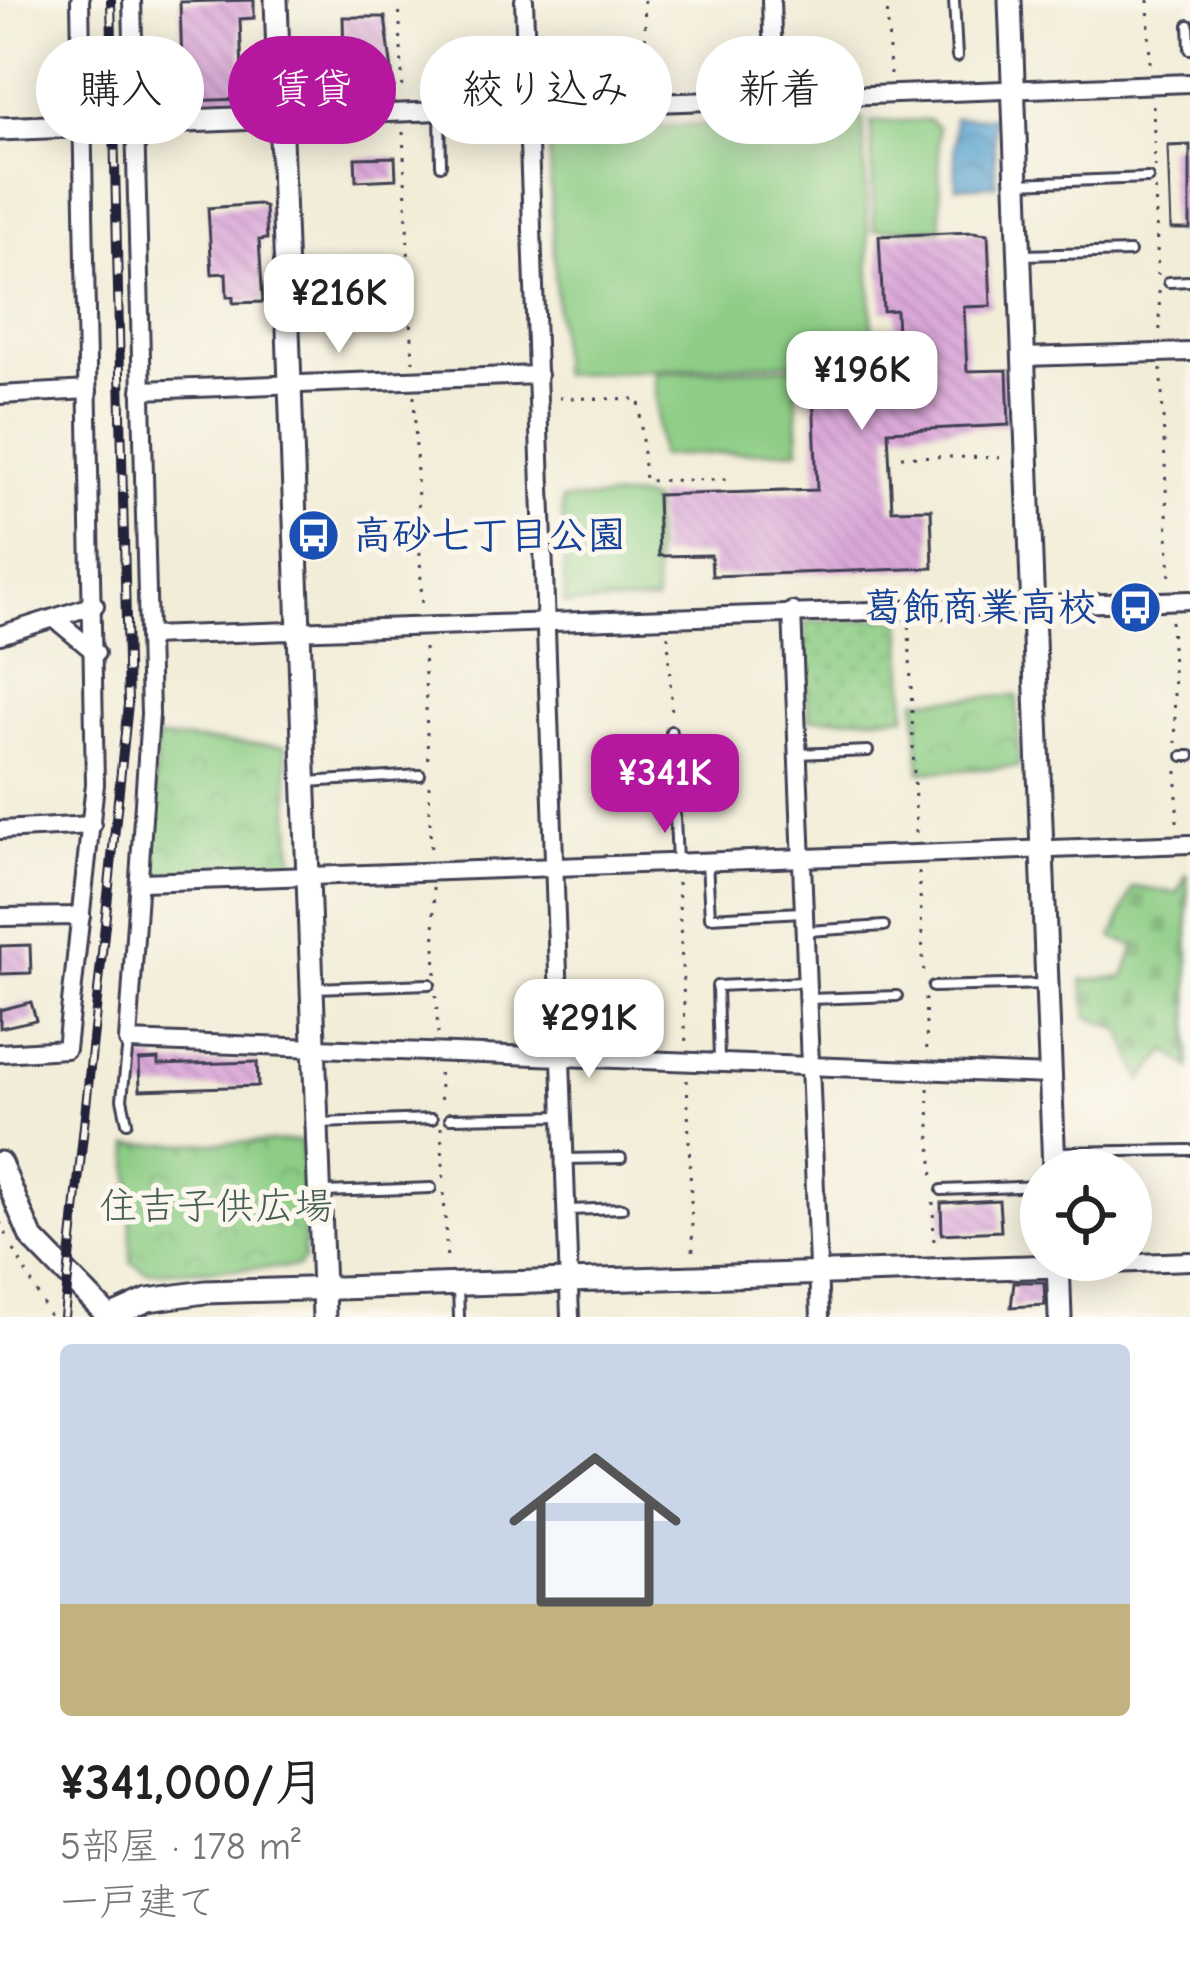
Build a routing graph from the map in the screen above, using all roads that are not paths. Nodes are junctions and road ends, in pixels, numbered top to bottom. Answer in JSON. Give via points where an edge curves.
{"nodes":[{"id":1,"x":80,"y":0,"type":"edge"},
{"id":2,"x":132,"y":0,"type":"edge"},
{"id":3,"x":277,"y":0,"type":"edge"},
{"id":4,"x":524,"y":0,"type":"edge"},
{"id":5,"x":771,"y":0,"type":"edge"},
{"id":6,"x":954,"y":0,"type":"edge"},
{"id":7,"x":1010,"y":0,"type":"edge"},
{"id":8,"x":1189,"y":26,"type":"edge"},
{"id":9,"x":81,"y":36,"type":"edge"},
{"id":10,"x":133,"y":36,"type":"edge"},
{"id":11,"x":278,"y":36,"type":"edge"},
{"id":12,"x":525,"y":36,"type":"edge"},
{"id":13,"x":772,"y":36,"type":"edge"},
{"id":14,"x":1190,"y":49,"type":"edge"},
{"id":15,"x":956,"y":57,"type":"dead end"},
{"id":16,"x":1190,"y":83,"type":"edge"},
{"id":17,"x":1014,"y":92,"type":"junction"},
{"id":18,"x":864,"y":95,"type":"edge"},
{"id":19,"x":36,"y":127,"type":"edge"},
{"id":20,"x":0,"y":129,"type":"edge"},
{"id":21,"x":82,"y":144,"type":"edge"},
{"id":22,"x":136,"y":144,"type":"edge"},
{"id":23,"x":281,"y":144,"type":"edge"},
{"id":24,"x":441,"y":144,"type":"edge"},
{"id":25,"x":529,"y":144,"type":"edge"},
{"id":26,"x":441,"y":165,"type":"dead end"},
{"id":27,"x":1148,"y":178,"type":"dead end"},
{"id":28,"x":1016,"y":183,"type":"junction"},
{"id":29,"x":1130,"y":251,"type":"dead end"},
{"id":30,"x":1019,"y":255,"type":"junction"},
{"id":31,"x":1190,"y":281,"type":"edge"},
{"id":32,"x":1169,"y":282,"type":"dead end"},
{"id":33,"x":1190,"y":352,"type":"edge"},
{"id":34,"x":1023,"y":357,"type":"junction"},
{"id":35,"x":538,"y":375,"type":"junction"},
{"id":36,"x":290,"y":384,"type":"junction"},
{"id":37,"x":88,"y":390,"type":"junction"},
{"id":38,"x":142,"y":390,"type":"junction"},
{"id":39,"x":0,"y":395,"type":"edge"},
{"id":40,"x":1190,"y":600,"type":"edge"},
{"id":41,"x":95,"y":604,"type":"junction"},
{"id":42,"x":1032,"y":604,"type":"junction"},
{"id":43,"x":793,"y":611,"type":"junction"},
{"id":44,"x":55,"y":619,"type":"junction"},
{"id":45,"x":547,"y":621,"type":"junction"},
{"id":46,"x":300,"y":630,"type":"junction"},
{"id":47,"x":0,"y":635,"type":"edge"},
{"id":48,"x":149,"y":636,"type":"junction"},
{"id":49,"x":96,"y":653,"type":"junction"},
{"id":50,"x":671,"y":731,"type":"road end"},
{"id":51,"x":868,"y":751,"type":"dead end"},
{"id":52,"x":798,"y":754,"type":"junction"},
{"id":53,"x":419,"y":775,"type":"dead end"},
{"id":54,"x":306,"y":782,"type":"junction"},
{"id":55,"x":92,"y":825,"type":"junction"},
{"id":56,"x":0,"y":830,"type":"edge"},
{"id":57,"x":1184,"y":838,"type":"edge"},
{"id":58,"x":1040,"y":849,"type":"junction"},
{"id":59,"x":802,"y":857,"type":"junction"},
{"id":60,"x":707,"y":861,"type":"junction"},
{"id":61,"x":677,"y":862,"type":"junction"},
{"id":62,"x":556,"y":867,"type":"junction"},
{"id":63,"x":310,"y":877,"type":"junction"},
{"id":64,"x":142,"y":883,"type":"junction"},
{"id":65,"x":81,"y":916,"type":"junction"},
{"id":66,"x":0,"y":917,"type":"edge"},
{"id":67,"x":804,"y":922,"type":"junction"},
{"id":68,"x":884,"y":926,"type":"dead end"},
{"id":69,"x":430,"y":984,"type":"dead end"},
{"id":70,"x":1048,"y":984,"type":"junction"},
{"id":71,"x":933,"y":987,"type":"dead end"},
{"id":72,"x":313,"y":988,"type":"junction"},
{"id":73,"x":807,"y":991,"type":"junction"},
{"id":74,"x":897,"y":995,"type":"dead end"},
{"id":75,"x":128,"y":1040,"type":"junction"},
{"id":76,"x":315,"y":1046,"type":"junction"},
{"id":77,"x":0,"y":1053,"type":"edge"},
{"id":78,"x":562,"y":1054,"type":"junction"},
{"id":79,"x":719,"y":1060,"type":"junction"},
{"id":80,"x":810,"y":1064,"type":"junction"},
{"id":81,"x":1051,"y":1075,"type":"junction"},
{"id":82,"x":563,"y":1116,"type":"junction"},
{"id":83,"x":450,"y":1118,"type":"dead end"},
{"id":84,"x":431,"y":1119,"type":"dead end"},
{"id":85,"x":127,"y":1122,"type":"dead end"},
{"id":86,"x":317,"y":1123,"type":"junction"},
{"id":87,"x":1054,"y":1149,"type":"edge"},
{"id":88,"x":1190,"y":1150,"type":"edge"},
{"id":89,"x":1152,"y":1153,"type":"edge"},
{"id":90,"x":621,"y":1158,"type":"dead end"},
{"id":91,"x":564,"y":1159,"type":"junction"},
{"id":92,"x":0,"y":1163,"type":"edge"},
{"id":93,"x":1020,"y":1187,"type":"edge"},
{"id":94,"x":431,"y":1188,"type":"dead end"},
{"id":95,"x":943,"y":1190,"type":"dead end"},
{"id":96,"x":320,"y":1192,"type":"junction"},
{"id":97,"x":622,"y":1208,"type":"dead end"},
{"id":98,"x":566,"y":1210,"type":"junction"},
{"id":99,"x":1190,"y":1261,"type":"edge"},
{"id":100,"x":1152,"y":1262,"type":"edge"},
{"id":101,"x":1020,"y":1265,"type":"edge"},
{"id":102,"x":819,"y":1273,"type":"junction"},
{"id":103,"x":452,"y":1278,"type":"junction"},
{"id":104,"x":569,"y":1281,"type":"junction"},
{"id":105,"x":1059,"y":1281,"type":"edge"},
{"id":106,"x":323,"y":1288,"type":"junction"},
{"id":107,"x":150,"y":1309,"type":"edge"},
{"id":108,"x":109,"y":1317,"type":"edge"},
{"id":109,"x":324,"y":1317,"type":"edge"},
{"id":110,"x":459,"y":1317,"type":"edge"},
{"id":111,"x":569,"y":1317,"type":"edge"},
{"id":112,"x":820,"y":1317,"type":"edge"},
{"id":113,"x":1060,"y":1317,"type":"edge"}],
"edges":[{"from":1,"to":9,"type":"street"},
{"from":2,"to":10,"type":"street"},
{"from":3,"to":11,"type":"street"},
{"from":4,"to":12,"type":"street"},
{"from":5,"to":13,"type":"street"},
{"from":6,"to":15,"type":"lane"},
{"from":7,"to":17,"type":"street"},
{"from":8,"to":14,"type":"lane"},
{"from":16,"to":17,"type":"street"},
{"from":17,"to":18,"type":"street"},
{"from":17,"to":28,"type":"street"},
{"from":19,"to":20,"type":"street"},
{"from":21,"to":37,"type":"street"},
{"from":22,"to":38,"type":"street"},
{"from":23,"to":36,"type":"street"},
{"from":24,"to":26,"type":"lane"},
{"from":25,"to":35,"type":"street"},
{"from":27,"to":28,"type":"lane"},
{"from":28,"to":30,"type":"street"},
{"from":29,"to":30,"type":"lane"},
{"from":30,"to":34,"type":"street"},
{"from":31,"to":32,"type":"lane"},
{"from":33,"to":34,"type":"street"},
{"from":34,"to":42,"type":"street"},
{"from":35,"to":36,"type":"street"},
{"from":35,"to":45,"type":"street"},
{"from":36,"to":38,"type":"street"},
{"from":36,"to":46,"type":"street"},
{"from":37,"to":39,"type":"street"},
{"from":37,"to":41,"type":"street"},
{"from":38,"to":48,"type":"street"},
{"from":40,"to":42,"type":"street"},
{"from":41,"to":44,"type":"street"},
{"from":41,"to":49,"type":"street"},
{"from":42,"to":43,"type":"street"},
{"from":42,"to":58,"type":"street"},
{"from":43,"to":45,"type":"street"},
{"from":43,"to":52,"type":"street"},
{"from":44,"to":47,"type":"street"},
{"from":44,"to":49,"type":"street"},
{"from":45,"to":46,"type":"street"},
{"from":45,"to":62,"type":"street"},
{"from":46,"to":48,"type":"street"},
{"from":46,"to":54,"type":"street"},
{"from":48,"to":64,"type":"street"},
{"from":49,"to":55,"type":"street"},
{"from":50,"to":61,"type":"lane"},
{"from":51,"to":52,"type":"lane"},
{"from":52,"to":59,"type":"street"},
{"from":53,"to":54,"type":"lane"},
{"from":54,"to":63,"type":"street"},
{"from":55,"to":56,"type":"street"},
{"from":55,"to":65,"type":"street"},
{"from":57,"to":58,"type":"street"},
{"from":58,"to":59,"type":"street"},
{"from":58,"to":70,"type":"street"},
{"from":59,"to":60,"type":"street"},
{"from":59,"to":67,"type":"street"},
{"from":60,"to":61,"type":"street"},
{"from":60,"to":67,"type":"lane","via":[[710,917]]},
{"from":61,"to":62,"type":"street"},
{"from":62,"to":63,"type":"street"},
{"from":62,"to":78,"type":"street"},
{"from":63,"to":64,"type":"street"},
{"from":63,"to":72,"type":"street"},
{"from":64,"to":75,"type":"street"},
{"from":65,"to":66,"type":"street"},
{"from":65,"to":77,"type":"street","via":[[66,1049]]},
{"from":67,"to":68,"type":"lane"},
{"from":67,"to":73,"type":"street"},
{"from":69,"to":72,"type":"lane"},
{"from":70,"to":71,"type":"lane"},
{"from":70,"to":81,"type":"street"},
{"from":72,"to":76,"type":"street"},
{"from":73,"to":74,"type":"lane"},
{"from":73,"to":79,"type":"lane","via":[[717,986]]},
{"from":73,"to":80,"type":"street"},
{"from":75,"to":76,"type":"street"},
{"from":75,"to":85,"type":"lane"},
{"from":76,"to":78,"type":"street"},
{"from":76,"to":86,"type":"street"},
{"from":78,"to":79,"type":"street"},
{"from":78,"to":82,"type":"street"},
{"from":79,"to":80,"type":"street"},
{"from":80,"to":81,"type":"street"},
{"from":80,"to":102,"type":"street"},
{"from":81,"to":87,"type":"street"},
{"from":82,"to":83,"type":"lane"},
{"from":82,"to":91,"type":"street"},
{"from":84,"to":86,"type":"lane"},
{"from":86,"to":96,"type":"street"},
{"from":88,"to":89,"type":"lane"},
{"from":90,"to":91,"type":"lane"},
{"from":91,"to":98,"type":"street"},
{"from":92,"to":108,"type":"street","via":[[31,1237]]},
{"from":93,"to":95,"type":"lane"},
{"from":94,"to":96,"type":"lane"},
{"from":96,"to":106,"type":"street"},
{"from":97,"to":98,"type":"lane"},
{"from":98,"to":104,"type":"street"},
{"from":99,"to":100,"type":"street"},
{"from":101,"to":102,"type":"street"},
{"from":102,"to":104,"type":"street"},
{"from":102,"to":112,"type":"street"},
{"from":103,"to":104,"type":"street"},
{"from":103,"to":106,"type":"street"},
{"from":103,"to":110,"type":"lane"},
{"from":104,"to":111,"type":"street"},
{"from":105,"to":113,"type":"street"},
{"from":106,"to":107,"type":"street"},
{"from":106,"to":109,"type":"street"},
{"from":107,"to":108,"type":"street"}]}
